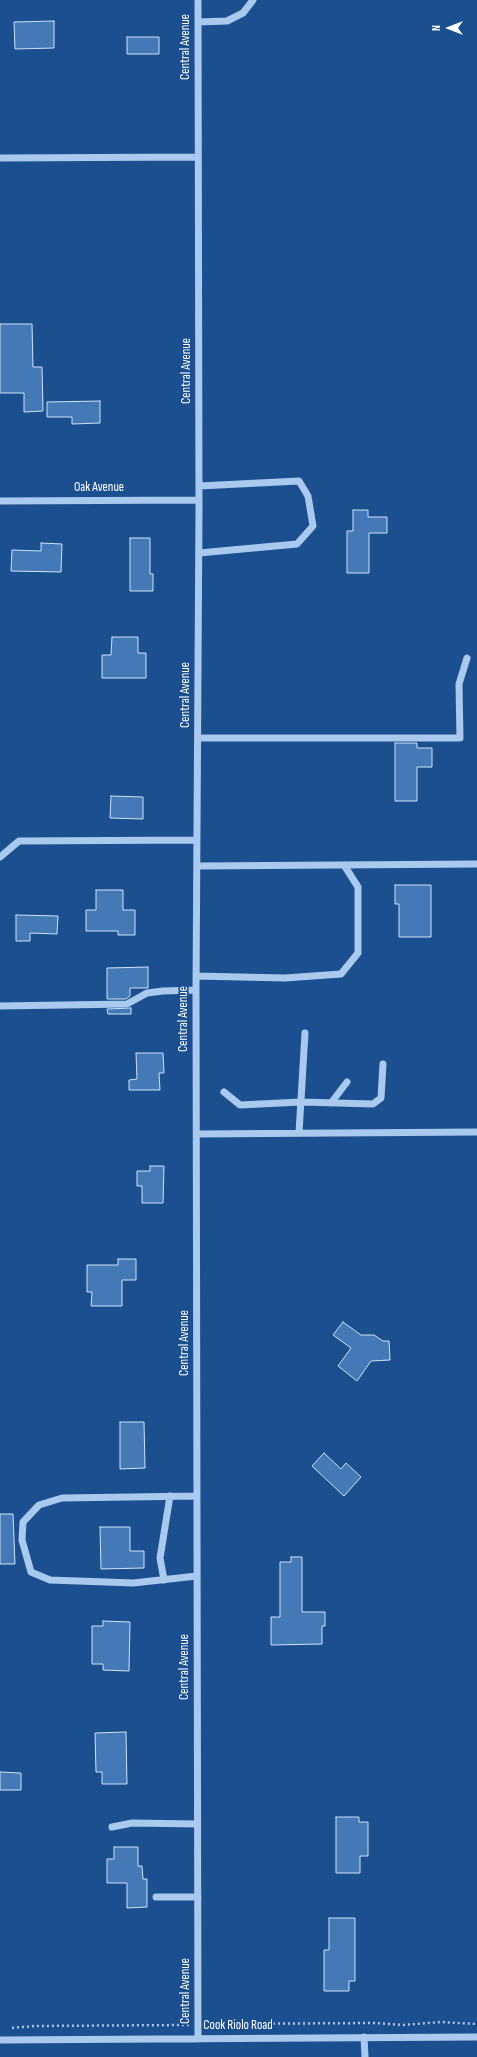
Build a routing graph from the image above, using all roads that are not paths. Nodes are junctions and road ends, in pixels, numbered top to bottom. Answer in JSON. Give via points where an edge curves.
{"nodes":[{"id":1,"x":198,"y":0,"type":"edge"},
{"id":2,"x":253,"y":0,"type":"edge"},
{"id":3,"x":198,"y":22,"type":"junction"},
{"id":4,"x":198,"y":157,"type":"junction"},
{"id":5,"x":0,"y":158,"type":"edge"},
{"id":6,"x":199,"y":486,"type":"junction"},
{"id":7,"x":199,"y":500,"type":"junction"},
{"id":8,"x":0,"y":501,"type":"edge"},
{"id":9,"x":199,"y":553,"type":"junction"},
{"id":10,"x":467,"y":658,"type":"dead end"},
{"id":11,"x":198,"y":738,"type":"junction"},
{"id":12,"x":197,"y":840,"type":"junction"},
{"id":13,"x":0,"y":856,"type":"edge"},
{"id":14,"x":477,"y":864,"type":"edge"},
{"id":15,"x":344,"y":865,"type":"junction"},
{"id":16,"x":197,"y":866,"type":"junction"},
{"id":17,"x":196,"y":976,"type":"junction"},
{"id":18,"x":196,"y":990,"type":"junction"},
{"id":19,"x":0,"y":1006,"type":"edge"},
{"id":20,"x":305,"y":1033,"type":"dead end"},
{"id":21,"x":383,"y":1064,"type":"dead end"},
{"id":22,"x":347,"y":1082,"type":"dead end"},
{"id":23,"x":224,"y":1092,"type":"dead end"},
{"id":24,"x":301,"y":1102,"type":"junction"},
{"id":25,"x":331,"y":1103,"type":"junction"},
{"id":26,"x":477,"y":1132,"type":"edge"},
{"id":27,"x":299,"y":1133,"type":"junction"},
{"id":28,"x":196,"y":1134,"type":"junction"},
{"id":29,"x":170,"y":1496,"type":"junction"},
{"id":30,"x":197,"y":1496,"type":"junction"},
{"id":31,"x":197,"y":1576,"type":"junction"},
{"id":32,"x":164,"y":1580,"type":"junction"},
{"id":33,"x":198,"y":1824,"type":"junction"},
{"id":34,"x":112,"y":1827,"type":"dead end"},
{"id":35,"x":198,"y":1896,"type":"junction"},
{"id":36,"x":156,"y":1897,"type":"dead end"},
{"id":37,"x":364,"y":2037,"type":"junction"},
{"id":38,"x":477,"y":2037,"type":"edge"},
{"id":39,"x":198,"y":2038,"type":"junction"},
{"id":40,"x":0,"y":2040,"type":"edge"},
{"id":41,"x":365,"y":2057,"type":"edge"}],
"edges":[{"from":1,"to":3,"type":"street","name":"Central Avenue"},
{"from":2,"to":3,"type":"street","via":[[243,13],[227,21]]},
{"from":3,"to":4,"type":"street","name":"Central Avenue"},
{"from":4,"to":5,"type":"street"},
{"from":4,"to":6,"type":"street","name":"Central Avenue"},
{"from":6,"to":7,"type":"street","name":"Central Avenue"},
{"from":6,"to":9,"type":"street","via":[[299,481],[308,496],[313,526],[298,544]]},
{"from":7,"to":8,"type":"street","name":"Oak Avenue"},
{"from":7,"to":9,"type":"street","name":"Central Avenue"},
{"from":9,"to":11,"type":"street","name":"Central Avenue"},
{"from":10,"to":11,"type":"street","via":[[459,684],[460,738]]},
{"from":11,"to":12,"type":"street","name":"Central Avenue"},
{"from":12,"to":13,"type":"street","via":[[19,841]]},
{"from":12,"to":16,"type":"street","name":"Central Avenue"},
{"from":14,"to":15,"type":"street"},
{"from":15,"to":16,"type":"street"},
{"from":15,"to":17,"type":"street","via":[[358,887],[358,953],[341,974],[285,978]]},
{"from":16,"to":17,"type":"street","name":"Central Avenue"},
{"from":17,"to":18,"type":"street","name":"Central Avenue"},
{"from":18,"to":19,"type":"street","via":[[147,993],[127,1004]]},
{"from":18,"to":28,"type":"street","name":"Central Avenue"},
{"from":20,"to":24,"type":"street"},
{"from":21,"to":25,"type":"street","via":[[381,1098],[373,1104]]},
{"from":22,"to":25,"type":"street"},
{"from":23,"to":24,"type":"street","via":[[240,1105]]},
{"from":24,"to":25,"type":"street"},
{"from":24,"to":27,"type":"street"},
{"from":26,"to":27,"type":"street"},
{"from":27,"to":28,"type":"street"},
{"from":28,"to":30,"type":"street","name":"Central Avenue"},
{"from":29,"to":30,"type":"street"},
{"from":29,"to":32,"type":"street","via":[[160,1558]]},
{"from":29,"to":32,"type":"street","via":[[62,1498],[39,1505],[23,1522],[22,1540],[30,1572],[50,1580],[133,1583]]},
{"from":30,"to":31,"type":"street","name":"Central Avenue"},
{"from":31,"to":32,"type":"street"},
{"from":31,"to":33,"type":"street","name":"Central Avenue"},
{"from":33,"to":34,"type":"street","via":[[132,1824]]},
{"from":33,"to":35,"type":"street","name":"Central Avenue"},
{"from":35,"to":36,"type":"street"},
{"from":35,"to":39,"type":"street","name":"Central Avenue"},
{"from":37,"to":38,"type":"street","name":"Cook Riolo Road"},
{"from":37,"to":39,"type":"street","name":"Cook Riolo Road"},
{"from":37,"to":41,"type":"street"},
{"from":39,"to":40,"type":"street","name":"Cook Riolo Road"}]}
